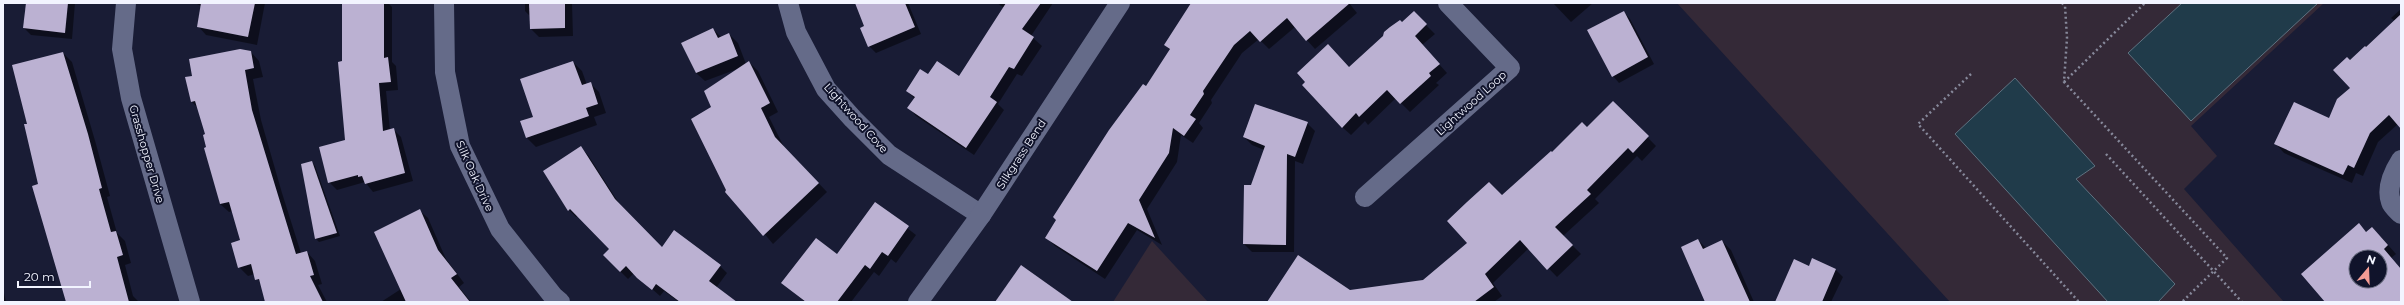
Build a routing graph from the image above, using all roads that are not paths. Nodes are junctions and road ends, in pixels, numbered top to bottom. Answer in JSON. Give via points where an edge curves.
{"nodes":[{"id":1,"x":126,"y":3,"type":"edge"},
{"id":2,"x":444,"y":3,"type":"edge"},
{"id":3,"x":788,"y":3,"type":"edge"},
{"id":4,"x":1120,"y":3,"type":"edge"},
{"id":5,"x":1448,"y":3,"type":"edge"},
{"id":6,"x":2401,"y":160,"type":"edge"},
{"id":7,"x":1365,"y":197,"type":"dead end"},
{"id":8,"x":2401,"y":214,"type":"edge"},
{"id":9,"x":981,"y":215,"type":"junction"},
{"id":10,"x":190,"y":302,"type":"edge"},
{"id":11,"x":560,"y":302,"type":"edge"},
{"id":12,"x":918,"y":302,"type":"edge"}],
"edges":[{"from":1,"to":10,"type":"street","name":"Grasshopper Drive","via":[[122,49],[131,98]]},
{"from":2,"to":11,"type":"street","name":"Silk Oak Drive","via":[[445,72],[460,146],[500,230]]},
{"from":3,"to":9,"type":"street","name":"Lightwood Cove","via":[[796,32],[826,89],[853,119],[889,155]]},
{"from":4,"to":9,"type":"street","name":"Silkgrass Bend"},
{"from":5,"to":7,"type":"street","name":"Lightwood Loop","via":[[1510,68]]},
{"from":6,"to":8,"type":"street","via":[[2394,172],[2390,190],[2391,203]]},
{"from":9,"to":12,"type":"street","name":"Silkgrass Bend"}]}
